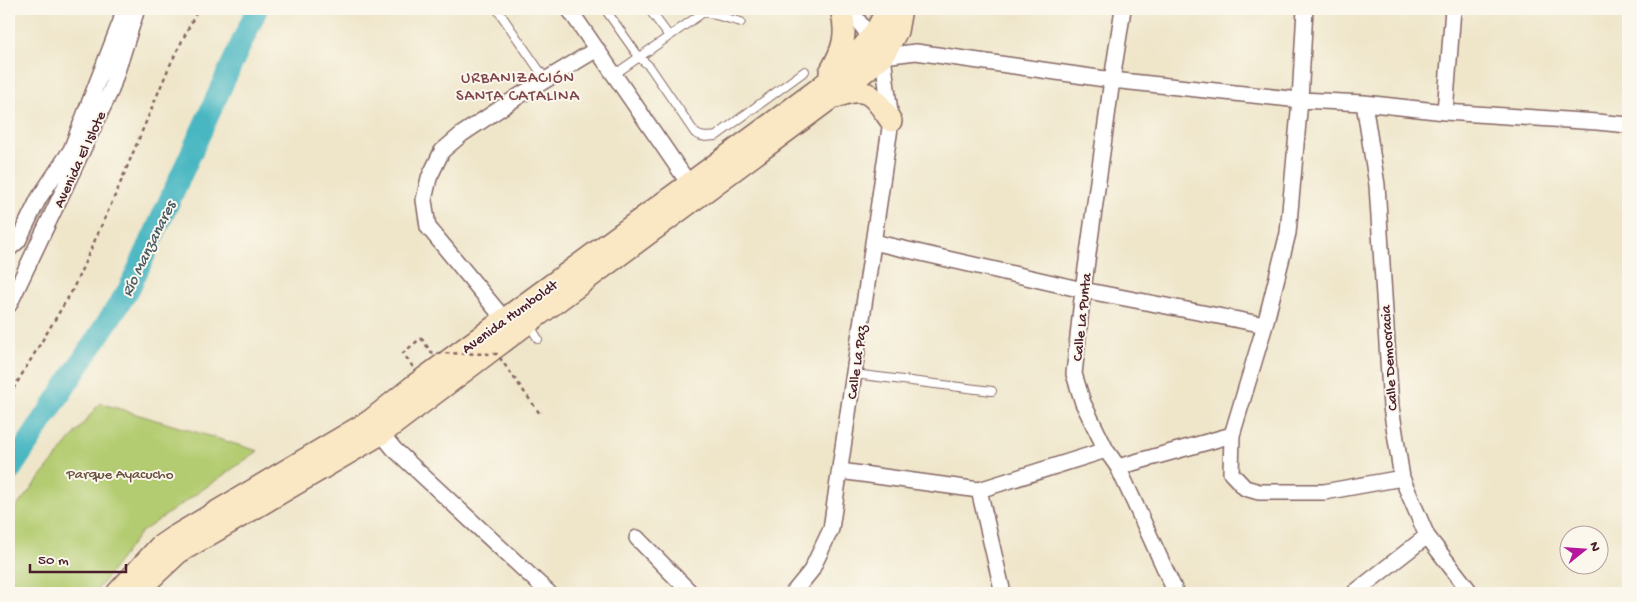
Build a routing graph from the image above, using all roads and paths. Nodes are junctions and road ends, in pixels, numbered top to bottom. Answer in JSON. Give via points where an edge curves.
{"nodes":[{"id":1,"x":123,"y":9,"type":"edge"},
{"id":2,"x":137,"y":9,"type":"edge"},
{"id":3,"x":198,"y":9,"type":"edge"},
{"id":4,"x":497,"y":9,"type":"edge"},
{"id":5,"x":569,"y":9,"type":"edge"},
{"id":6,"x":605,"y":9,"type":"edge"},
{"id":7,"x":649,"y":9,"type":"edge"},
{"id":8,"x":841,"y":9,"type":"edge"},
{"id":9,"x":850,"y":9,"type":"edge"},
{"id":10,"x":1124,"y":9,"type":"edge"},
{"id":11,"x":1305,"y":9,"type":"edge"},
{"id":12,"x":1453,"y":9,"type":"edge"},
{"id":13,"x":702,"y":10,"type":"edge"},
{"id":14,"x":889,"y":14,"type":"edge"},
{"id":15,"x":741,"y":22,"type":"dead end"},
{"id":16,"x":669,"y":36,"type":"junction"},
{"id":17,"x":870,"y":37,"type":"junction"},
{"id":18,"x":597,"y":49,"type":"junction"},
{"id":19,"x":916,"y":52,"type":"junction"},
{"id":20,"x":883,"y":56,"type":"junction"},
{"id":21,"x":639,"y":57,"type":"junction"},
{"id":22,"x":805,"y":71,"type":"dead end"},
{"id":23,"x":615,"y":74,"type":"junction"},
{"id":24,"x":546,"y":80,"type":"junction"},
{"id":25,"x":1112,"y":80,"type":"junction"},
{"id":26,"x":825,"y":93,"type":"junction"},
{"id":27,"x":1300,"y":100,"type":"junction"},
{"id":28,"x":1364,"y":103,"type":"junction"},
{"id":29,"x":1445,"y":112,"type":"junction"},
{"id":30,"x":891,"y":121,"type":"junction"},
{"id":31,"x":1628,"y":125,"type":"edge"},
{"id":32,"x":694,"y":190,"type":"junction"},
{"id":33,"x":873,"y":242,"type":"junction"},
{"id":34,"x":9,"y":249,"type":"edge"},
{"id":35,"x":1083,"y":290,"type":"junction"},
{"id":36,"x":9,"y":306,"type":"edge"},
{"id":37,"x":504,"y":319,"type":"junction"},
{"id":38,"x":1265,"y":325,"type":"junction"},
{"id":39,"x":854,"y":374,"type":"junction"},
{"id":40,"x":422,"y":379,"type":"junction"},
{"id":41,"x":992,"y":391,"type":"dead end"},
{"id":42,"x":9,"y":396,"type":"edge"},
{"id":43,"x":542,"y":412,"type":"dead end"},
{"id":44,"x":376,"y":427,"type":"junction"},
{"id":45,"x":1232,"y":434,"type":"junction"},
{"id":46,"x":1106,"y":450,"type":"junction"},
{"id":47,"x":1118,"y":467,"type":"junction"},
{"id":48,"x":840,"y":472,"type":"junction"},
{"id":49,"x":1402,"y":478,"type":"junction"},
{"id":50,"x":979,"y":490,"type":"junction"},
{"id":51,"x":251,"y":500,"type":"junction"},
{"id":52,"x":1427,"y":536,"type":"junction"},
{"id":53,"x":637,"y":538,"type":"dead end"},
{"id":54,"x":117,"y":593,"type":"edge"},
{"id":55,"x":138,"y":593,"type":"edge"},
{"id":56,"x":549,"y":593,"type":"edge"},
{"id":57,"x":691,"y":593,"type":"edge"},
{"id":58,"x":793,"y":593,"type":"edge"},
{"id":59,"x":1003,"y":593,"type":"edge"},
{"id":60,"x":1176,"y":593,"type":"edge"},
{"id":61,"x":1354,"y":593,"type":"edge"},
{"id":62,"x":1471,"y":593,"type":"edge"}],
"edges":[{"from":1,"to":34,"type":"street","name":"Avenida El Islote","via":[[71,150],[39,198],[18,241]]},
{"from":2,"to":36,"type":"street","name":"Avenida El Islote","via":[[112,90]]},
{"from":3,"to":42,"type":"path","via":[[169,67],[72,291]]},
{"from":4,"to":24,"type":"lane"},
{"from":5,"to":18,"type":"street"},
{"from":6,"to":21,"type":"lane"},
{"from":7,"to":16,"type":"lane"},
{"from":8,"to":26,"type":"main road","via":[[844,37]]},
{"from":9,"to":17,"type":"street"},
{"from":10,"to":25,"type":"street","name":"Calle La Punta"},
{"from":11,"to":27,"type":"street"},
{"from":12,"to":29,"type":"street"},
{"from":13,"to":15,"type":"lane"},
{"from":13,"to":16,"type":"lane"},
{"from":14,"to":17,"type":"main road","name":"Avenida Humboldt"},
{"from":14,"to":19,"type":"street"},
{"from":14,"to":20,"type":"main road","name":"Avenida Humboldt"},
{"from":16,"to":21,"type":"lane"},
{"from":17,"to":20,"type":"street"},
{"from":17,"to":26,"type":"main road","name":"Avenida Humboldt"},
{"from":18,"to":23,"type":"street"},
{"from":18,"to":24,"type":"street"},
{"from":19,"to":20,"type":"street"},
{"from":19,"to":25,"type":"street"},
{"from":20,"to":26,"type":"main road","name":"Avenida Humboldt"},
{"from":20,"to":30,"type":"street","name":"Calle La Paz"},
{"from":21,"to":22,"type":"lane","via":[[650,67],[700,137],[716,136]]},
{"from":21,"to":23,"type":"lane"},
{"from":23,"to":32,"type":"street"},
{"from":24,"to":37,"type":"street","via":[[462,134],[442,151],[429,178],[424,200],[428,227]]},
{"from":25,"to":27,"type":"street"},
{"from":25,"to":35,"type":"street","name":"Calle La Punta"},
{"from":26,"to":30,"type":"main road","via":[[865,92],[875,99]]},
{"from":26,"to":32,"type":"main road","name":"Avenida Humboldt"},
{"from":27,"to":28,"type":"street"},
{"from":27,"to":38,"type":"street","via":[[1288,233]]},
{"from":28,"to":29,"type":"street"},
{"from":28,"to":49,"type":"street","name":"Calle Democracia","via":[[1377,185],[1391,407]]},
{"from":29,"to":31,"type":"street"},
{"from":30,"to":33,"type":"street","name":"Calle La Paz"},
{"from":32,"to":37,"type":"main road","name":"Avenida Humboldt"},
{"from":32,"to":44,"type":"main road","name":"Avenida Humboldt","via":[[533,331]]},
{"from":33,"to":35,"type":"street"},
{"from":33,"to":39,"type":"street","name":"Calle La Paz"},
{"from":35,"to":38,"type":"street"},
{"from":35,"to":46,"type":"street","name":"Calle La Punta","via":[[1074,374],[1083,403]]},
{"from":37,"to":40,"type":"main road","name":"Avenida Humboldt"},
{"from":38,"to":45,"type":"street"},
{"from":39,"to":41,"type":"lane"},
{"from":39,"to":48,"type":"street","name":"Calle La Paz"},
{"from":40,"to":43,"type":"path","bridge":true,"via":[[403,353],[421,338],[432,353],[497,354],[540,414]]},
{"from":40,"to":44,"type":"main road","name":"Avenida Humboldt"},
{"from":44,"to":51,"type":"main road","name":"Avenida Humboldt"},
{"from":44,"to":56,"type":"street","via":[[394,449]]},
{"from":45,"to":47,"type":"street"},
{"from":45,"to":49,"type":"street","via":[[1231,473],[1245,488],[1259,492],[1324,492]]},
{"from":46,"to":47,"type":"street","name":"Calle La Punta"},
{"from":46,"to":50,"type":"street"},
{"from":47,"to":60,"type":"street","name":"Calle La Punta"},
{"from":48,"to":50,"type":"street"},
{"from":48,"to":58,"type":"street","name":"Calle La Paz","via":[[831,529],[811,571]]},
{"from":49,"to":52,"type":"street","name":"Calle Democracia"},
{"from":50,"to":59,"type":"street"},
{"from":51,"to":54,"type":"main road","name":"Avenida Humboldt","via":[[159,547]]},
{"from":51,"to":55,"type":"main road","name":"Avenida Humboldt","via":[[178,553]]},
{"from":52,"to":61,"type":"street"},
{"from":52,"to":62,"type":"street","name":"Calle Democracia"},
{"from":53,"to":57,"type":"street"}]}
